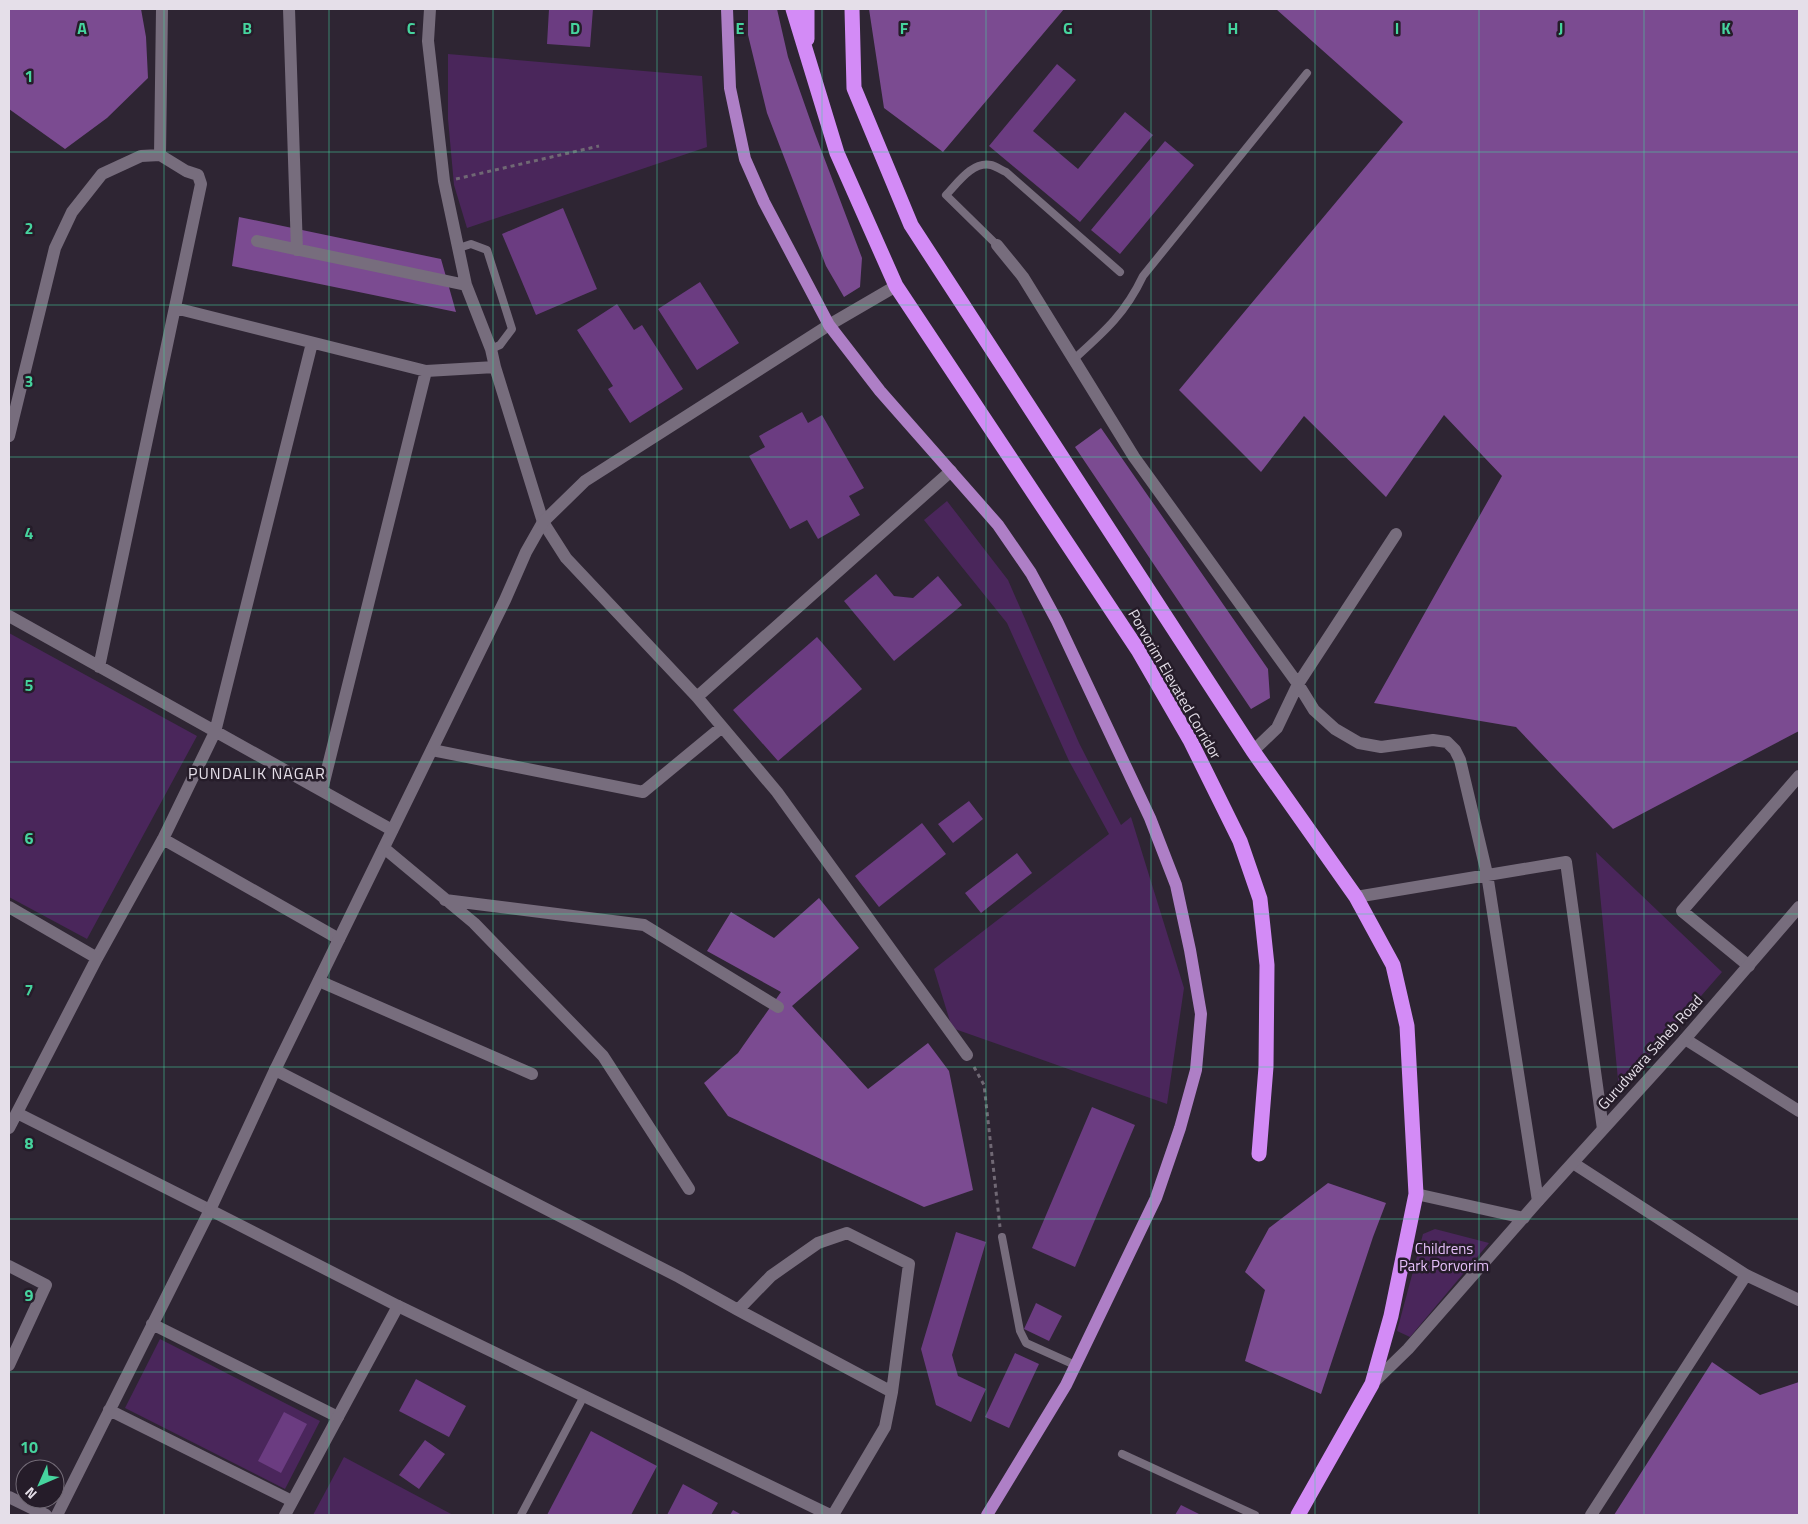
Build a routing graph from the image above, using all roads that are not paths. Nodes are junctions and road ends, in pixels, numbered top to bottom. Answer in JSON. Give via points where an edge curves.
{"nodes":[{"id":1,"x":162,"y":9,"type":"edge"},
{"id":2,"x":289,"y":9,"type":"edge"},
{"id":3,"x":430,"y":9,"type":"edge"},
{"id":4,"x":727,"y":9,"type":"edge"},
{"id":5,"x":794,"y":9,"type":"edge"},
{"id":6,"x":807,"y":9,"type":"edge"},
{"id":7,"x":852,"y":9,"type":"edge"},
{"id":8,"x":806,"y":53,"type":"junction"},
{"id":9,"x":1307,"y":73,"type":"dead end"},
{"id":10,"x":160,"y":155,"type":"junction"},
{"id":11,"x":257,"y":241,"type":"dead end"},
{"id":12,"x":997,"y":246,"type":"joint"},
{"id":13,"x":459,"y":248,"type":"junction"},
{"id":14,"x":297,"y":250,"type":"junction"},
{"id":15,"x":1120,"y":272,"type":"dead end"},
{"id":16,"x":466,"y":285,"type":"junction"},
{"id":17,"x":896,"y":286,"type":"junction"},
{"id":18,"x":174,"y":308,"type":"junction"},
{"id":19,"x":829,"y":325,"type":"junction"},
{"id":20,"x":312,"y":343,"type":"junction"},
{"id":21,"x":491,"y":349,"type":"junction"},
{"id":22,"x":1074,"y":359,"type":"junction"},
{"id":23,"x":495,"y":367,"type":"junction"},
{"id":24,"x":426,"y":371,"type":"junction"},
{"id":25,"x":9,"y":436,"type":"edge"},
{"id":26,"x":951,"y":471,"type":"junction"},
{"id":27,"x":543,"y":522,"type":"junction"},
{"id":28,"x":1396,"y":534,"type":"dead end"},
{"id":29,"x":9,"y":616,"type":"edge"},
{"id":30,"x":99,"y":667,"type":"junction"},
{"id":31,"x":1298,"y":684,"type":"junction"},
{"id":32,"x":697,"y":697,"type":"junction"},
{"id":33,"x":722,"y":727,"type":"junction"},
{"id":34,"x":215,"y":732,"type":"junction"},
{"id":35,"x":432,"y":750,"type":"junction"},
{"id":36,"x":1253,"y":751,"type":"junction"},
{"id":37,"x":1799,"y":776,"type":"edge"},
{"id":38,"x":322,"y":790,"type":"junction"},
{"id":39,"x":392,"y":830,"type":"junction"},
{"id":40,"x":163,"y":839,"type":"junction"},
{"id":41,"x":384,"y":848,"type":"junction"},
{"id":42,"x":1487,"y":874,"type":"junction"},
{"id":43,"x":1356,"y":898,"type":"junction"},
{"id":44,"x":445,"y":900,"type":"junction"},
{"id":45,"x":9,"y":907,"type":"edge"},
{"id":46,"x":1799,"y":907,"type":"edge"},
{"id":47,"x":340,"y":938,"type":"junction"},
{"id":48,"x":97,"y":958,"type":"junction"},
{"id":49,"x":1748,"y":966,"type":"junction"},
{"id":50,"x":319,"y":981,"type":"junction"},
{"id":51,"x":778,"y":1007,"type":"dead end"},
{"id":52,"x":1685,"y":1039,"type":"junction"},
{"id":53,"x":968,"y":1055,"type":"road end"},
{"id":54,"x":275,"y":1070,"type":"junction"},
{"id":55,"x":532,"y":1074,"type":"dead end"},
{"id":56,"x":1799,"y":1111,"type":"edge"},
{"id":57,"x":17,"y":1113,"type":"junction"},
{"id":58,"x":9,"y":1128,"type":"edge"},
{"id":59,"x":1603,"y":1130,"type":"junction"},
{"id":60,"x":1259,"y":1154,"type":"dead end"},
{"id":61,"x":1573,"y":1163,"type":"junction"},
{"id":62,"x":689,"y":1189,"type":"dead end"},
{"id":63,"x":1416,"y":1194,"type":"junction"},
{"id":64,"x":1538,"y":1201,"type":"junction"},
{"id":65,"x":210,"y":1210,"type":"junction"},
{"id":66,"x":1524,"y":1218,"type":"junction"},
{"id":67,"x":1002,"y":1237,"type":"road end"},
{"id":68,"x":9,"y":1266,"type":"edge"},
{"id":69,"x":1746,"y":1274,"type":"junction"},
{"id":70,"x":1799,"y":1300,"type":"edge"},
{"id":71,"x":398,"y":1306,"type":"junction"},
{"id":72,"x":738,"y":1310,"type":"junction"},
{"id":73,"x":152,"y":1324,"type":"junction"},
{"id":74,"x":9,"y":1365,"type":"edge"},
{"id":75,"x":1075,"y":1365,"type":"junction"},
{"id":76,"x":1372,"y":1384,"type":"junction"},
{"id":77,"x":892,"y":1392,"type":"junction"},
{"id":78,"x":584,"y":1396,"type":"junction"},
{"id":79,"x":109,"y":1410,"type":"junction"},
{"id":80,"x":338,"y":1417,"type":"junction"},
{"id":81,"x":1122,"y":1454,"type":"dead end"},
{"id":82,"x":9,"y":1497,"type":"edge"},
{"id":83,"x":292,"y":1502,"type":"junction"},
{"id":84,"x":46,"y":1515,"type":"edge"},
{"id":85,"x":57,"y":1515,"type":"edge"},
{"id":86,"x":285,"y":1515,"type":"edge"},
{"id":87,"x":521,"y":1515,"type":"edge"},
{"id":88,"x":832,"y":1515,"type":"edge"},
{"id":89,"x":987,"y":1515,"type":"edge"},
{"id":90,"x":1255,"y":1515,"type":"edge"},
{"id":91,"x":1298,"y":1515,"type":"edge"},
{"id":92,"x":1591,"y":1515,"type":"edge"}],
"edges":[{"from":1,"to":10,"type":"street"},
{"from":2,"to":14,"type":"street"},
{"from":3,"to":13,"type":"street","via":[[428,41],[444,181]]},
{"from":4,"to":19,"type":"main road","via":[[730,88],[746,159],[764,202]]},
{"from":5,"to":8,"type":"highway","name":"Porvorim Elevated Corridor"},
{"from":6,"to":8,"type":"highway"},
{"from":7,"to":36,"type":"highway","via":[[854,88],[912,225]]},
{"from":8,"to":17,"type":"highway","name":"Porvorim Elevated Corridor","via":[[837,153]]},
{"from":9,"to":22,"type":"lane","via":[[1144,276],[1117,318]]},
{"from":10,"to":18,"type":"street","via":[[198,175],[201,184]]},
{"from":10,"to":25,"type":"street","via":[[141,156],[102,174],[72,212],[55,248]]},
{"from":11,"to":14,"type":"street"},
{"from":12,"to":15,"type":"lane","via":[[946,195],[979,165],[992,165],[1006,172]]},
{"from":12,"to":22,"type":"street","via":[[1023,277]]},
{"from":13,"to":16,"type":"street"},
{"from":13,"to":21,"type":"lane","via":[[471,244],[487,250],[512,329],[500,345]]},
{"from":14,"to":16,"type":"street"},
{"from":16,"to":21,"type":"street"},
{"from":17,"to":19,"type":"street"},
{"from":17,"to":60,"type":"highway","name":"Porvorim Elevated Corridor","via":[[1138,650],[1190,740],[1240,841],[1260,898],[1267,965],[1266,1067]]},
{"from":18,"to":20,"type":"street"},
{"from":18,"to":30,"type":"street"},
{"from":19,"to":26,"type":"main road","via":[[880,391]]},
{"from":19,"to":27,"type":"street","via":[[585,481]]},
{"from":20,"to":24,"type":"street"},
{"from":20,"to":34,"type":"street"},
{"from":21,"to":23,"type":"street"},
{"from":22,"to":31,"type":"street","via":[[1134,457]]},
{"from":23,"to":24,"type":"street"},
{"from":23,"to":27,"type":"street"},
{"from":24,"to":38,"type":"street"},
{"from":26,"to":32,"type":"street"},
{"from":26,"to":75,"type":"main road","via":[[998,525],[1031,572],[1150,818],[1176,884],[1201,1014],[1196,1070],[1156,1198]]},
{"from":27,"to":32,"type":"street","via":[[566,558]]},
{"from":27,"to":35,"type":"street"},
{"from":28,"to":31,"type":"street"},
{"from":29,"to":30,"type":"street"},
{"from":30,"to":34,"type":"street"},
{"from":31,"to":36,"type":"street","via":[[1277,728]]},
{"from":31,"to":42,"type":"street","via":[[1314,710],[1359,743],[1381,747],[1433,740],[1447,742],[1456,750]]},
{"from":32,"to":33,"type":"street"},
{"from":33,"to":35,"type":"street","via":[[642,792]]},
{"from":33,"to":53,"type":"street","via":[[777,792]]},
{"from":34,"to":38,"type":"street"},
{"from":34,"to":40,"type":"street"},
{"from":35,"to":39,"type":"street"},
{"from":36,"to":43,"type":"highway"},
{"from":37,"to":49,"type":"street","via":[[1682,911]]},
{"from":38,"to":39,"type":"street"},
{"from":39,"to":41,"type":"street"},
{"from":40,"to":47,"type":"street"},
{"from":40,"to":48,"type":"street"},
{"from":41,"to":44,"type":"street"},
{"from":41,"to":47,"type":"street"},
{"from":42,"to":43,"type":"street"},
{"from":42,"to":59,"type":"street","via":[[1566,862]]},
{"from":42,"to":64,"type":"street"},
{"from":43,"to":63,"type":"highway","via":[[1393,964],[1407,1026]]},
{"from":44,"to":51,"type":"street","via":[[644,925]]},
{"from":44,"to":62,"type":"street","via":[[474,923],[603,1056]]},
{"from":45,"to":48,"type":"street"},
{"from":46,"to":49,"type":"street","name":"Gurudwara Saheb Road"},
{"from":47,"to":50,"type":"street"},
{"from":48,"to":57,"type":"street"},
{"from":49,"to":52,"type":"street","name":"Gurudwara Saheb Road"},
{"from":50,"to":54,"type":"street"},
{"from":50,"to":55,"type":"street"},
{"from":52,"to":56,"type":"street"},
{"from":52,"to":59,"type":"street","name":"Gurudwara Saheb Road"},
{"from":54,"to":65,"type":"street"},
{"from":54,"to":72,"type":"street"},
{"from":57,"to":58,"type":"street"},
{"from":57,"to":65,"type":"street"},
{"from":59,"to":61,"type":"street","name":"Gurudwara Saheb Road"},
{"from":61,"to":64,"type":"street","name":"Gurudwara Saheb Road"},
{"from":61,"to":69,"type":"street"},
{"from":63,"to":66,"type":"street"},
{"from":63,"to":76,"type":"highway","via":[[1391,1316]]},
{"from":64,"to":66,"type":"street","name":"Gurudwara Saheb Road"},
{"from":65,"to":71,"type":"street"},
{"from":65,"to":73,"type":"street"},
{"from":66,"to":76,"type":"street","name":"Gurudwara Saheb Road","via":[[1408,1349]]},
{"from":67,"to":75,"type":"lane","via":[[1020,1331],[1026,1343]]},
{"from":68,"to":74,"type":"street","via":[[46,1284]]},
{"from":69,"to":70,"type":"street"},
{"from":69,"to":92,"type":"street"},
{"from":71,"to":78,"type":"street"},
{"from":71,"to":80,"type":"street"},
{"from":72,"to":77,"type":"street"},
{"from":72,"to":77,"type":"street","via":[[779,1270],[818,1243],[847,1233],[909,1264]]},
{"from":73,"to":79,"type":"street"},
{"from":73,"to":80,"type":"street"},
{"from":75,"to":89,"type":"main road","via":[[1066,1386]]},
{"from":76,"to":91,"type":"highway"},
{"from":77,"to":88,"type":"street","via":[[885,1427]]},
{"from":78,"to":87,"type":"lane"},
{"from":78,"to":88,"type":"street"},
{"from":79,"to":83,"type":"street"},
{"from":79,"to":85,"type":"street"},
{"from":80,"to":83,"type":"street"},
{"from":81,"to":90,"type":"lane"},
{"from":82,"to":84,"type":"street"},
{"from":83,"to":86,"type":"street"}]}
